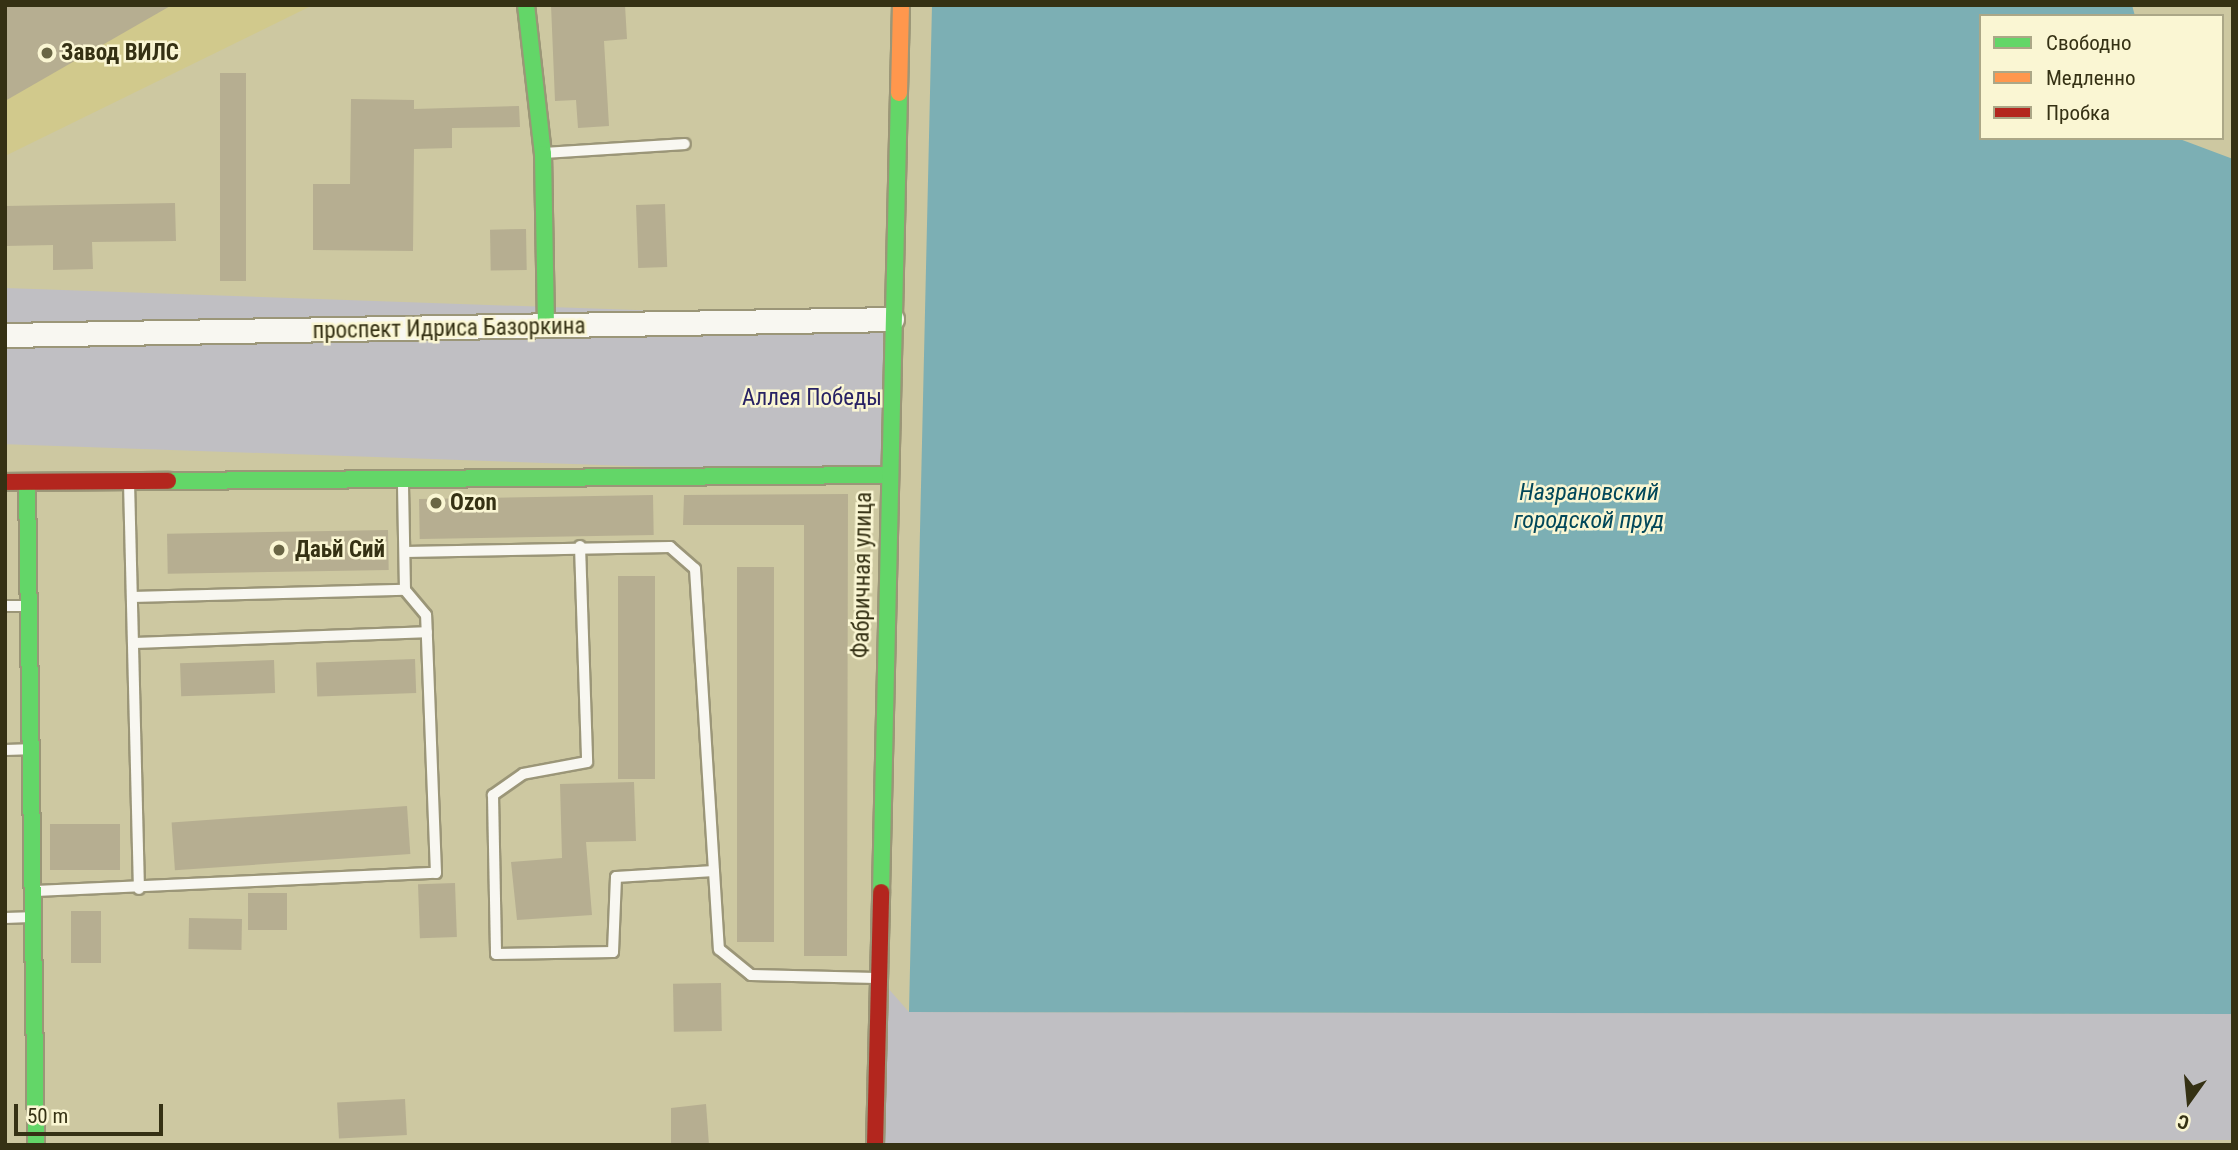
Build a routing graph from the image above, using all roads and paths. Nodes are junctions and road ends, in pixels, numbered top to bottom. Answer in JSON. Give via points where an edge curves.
{"nodes":[{"id":1,"x":526,"y":5,"type":"edge"},
{"id":2,"x":901,"y":5,"type":"edge"},
{"id":3,"x":685,"y":144,"type":"dead end"},
{"id":4,"x":543,"y":153,"type":"junction"},
{"id":5,"x":892,"y":319,"type":"junction"},
{"id":6,"x":546,"y":326,"type":"junction"},
{"id":7,"x":5,"y":335,"type":"edge"},
{"id":8,"x":887,"y":475,"type":"junction"},
{"id":9,"x":403,"y":477,"type":"junction"},
{"id":10,"x":129,"y":480,"type":"junction"},
{"id":11,"x":5,"y":482,"type":"edge"},
{"id":12,"x":27,"y":482,"type":"junction"},
{"id":13,"x":580,"y":546,"type":"junction"},
{"id":14,"x":405,"y":552,"type":"junction"},
{"id":15,"x":405,"y":590,"type":"junction"},
{"id":16,"x":132,"y":597,"type":"junction"},
{"id":17,"x":5,"y":606,"type":"edge"},
{"id":18,"x":27,"y":606,"type":"junction"},
{"id":19,"x":427,"y":632,"type":"junction"},
{"id":20,"x":133,"y":643,"type":"junction"},
{"id":21,"x":28,"y":749,"type":"junction"},
{"id":22,"x":5,"y":750,"type":"edge"},
{"id":23,"x":714,"y":871,"type":"junction"},
{"id":24,"x":139,"y":889,"type":"junction"},
{"id":25,"x":30,"y":891,"type":"junction"},
{"id":26,"x":30,"y":917,"type":"junction"},
{"id":27,"x":5,"y":918,"type":"edge"},
{"id":28,"x":879,"y":978,"type":"junction"},
{"id":29,"x":36,"y":1145,"type":"edge"},
{"id":30,"x":875,"y":1145,"type":"edge"}],
"edges":[{"from":1,"to":4,"type":"street"},
{"from":2,"to":5,"type":"street","name":"Фабричная улица"},
{"from":3,"to":4,"type":"lane"},
{"from":4,"to":6,"type":"street"},
{"from":5,"to":6,"type":"street","name":"проспект Идриса Базоркина"},
{"from":5,"to":8,"type":"street","name":"Фабричная улица"},
{"from":6,"to":7,"type":"street","name":"проспект Идриса Базоркина"},
{"from":8,"to":9,"type":"street"},
{"from":8,"to":28,"type":"street","name":"Фабричная улица"},
{"from":9,"to":10,"type":"street"},
{"from":9,"to":14,"type":"lane"},
{"from":10,"to":12,"type":"street"},
{"from":10,"to":16,"type":"lane"},
{"from":11,"to":12,"type":"street"},
{"from":12,"to":18,"type":"street"},
{"from":13,"to":14,"type":"lane"},
{"from":13,"to":23,"type":"lane","via":[[670,547],[695,569]]},
{"from":13,"to":23,"type":"lane","via":[[587,762],[523,774],[493,795],[496,954],[613,952],[616,877]]},
{"from":14,"to":15,"type":"lane"},
{"from":15,"to":16,"type":"lane"},
{"from":15,"to":19,"type":"lane","via":[[426,615]]},
{"from":16,"to":20,"type":"lane"},
{"from":17,"to":18,"type":"lane"},
{"from":18,"to":21,"type":"street"},
{"from":19,"to":20,"type":"lane"},
{"from":19,"to":24,"type":"lane","via":[[436,873]]},
{"from":20,"to":24,"type":"lane"},
{"from":21,"to":22,"type":"lane"},
{"from":21,"to":25,"type":"street"},
{"from":23,"to":28,"type":"lane","via":[[719,949],[751,975]]},
{"from":24,"to":25,"type":"lane"},
{"from":25,"to":26,"type":"street"},
{"from":26,"to":27,"type":"lane"},
{"from":26,"to":29,"type":"street"},
{"from":28,"to":30,"type":"street","name":"Фабричная улица"}]}
